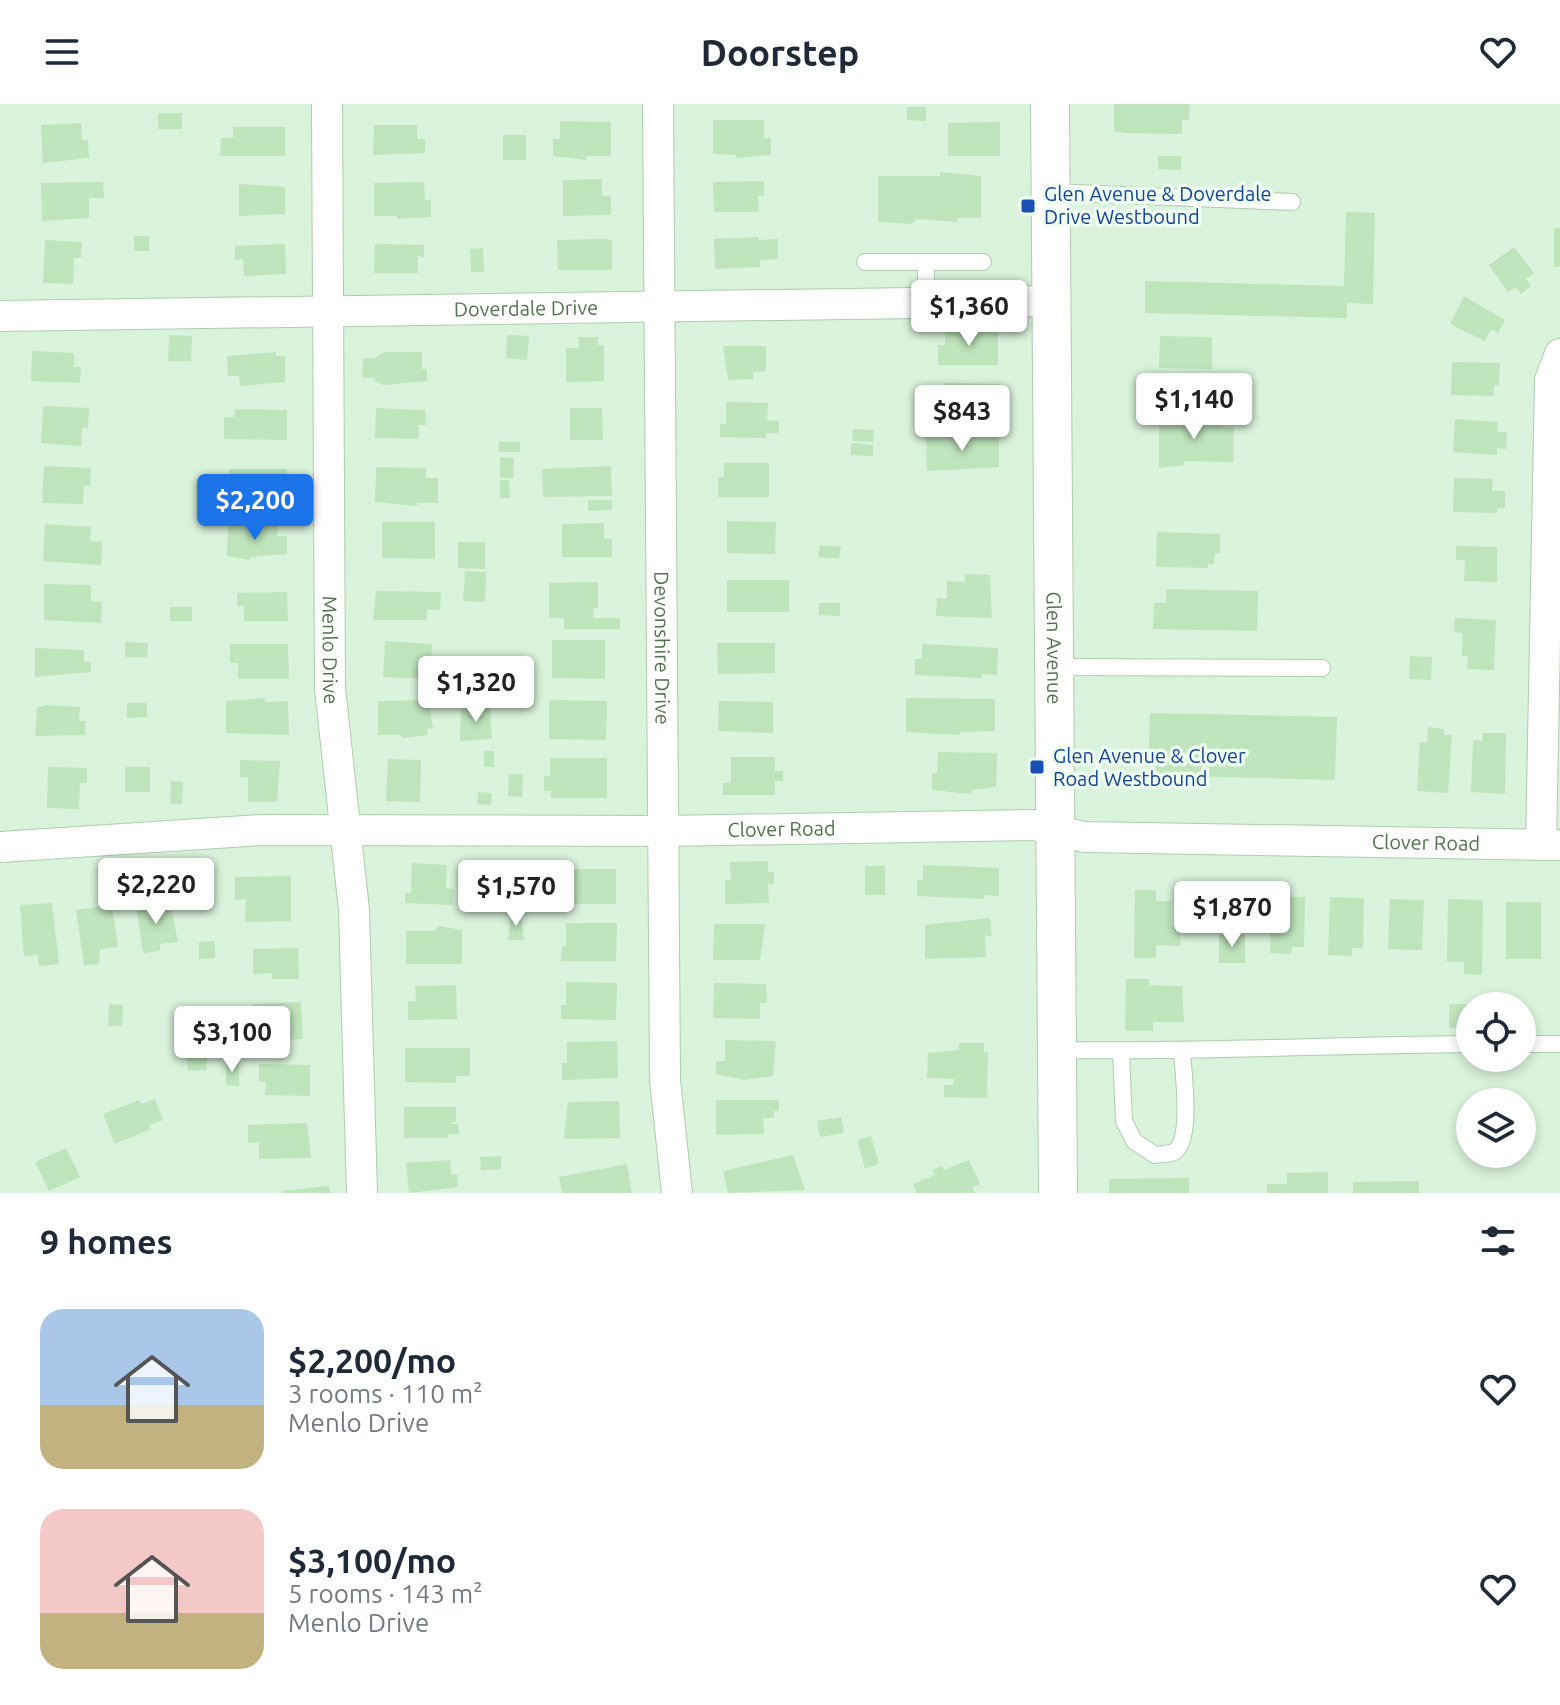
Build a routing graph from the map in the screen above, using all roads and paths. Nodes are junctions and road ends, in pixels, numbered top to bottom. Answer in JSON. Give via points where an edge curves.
{"nodes":[{"id":1,"x":327,"y":104,"type":"edge"},
{"id":2,"x":658,"y":104,"type":"edge"},
{"id":3,"x":1050,"y":104,"type":"edge"},
{"id":4,"x":1051,"y":192,"type":"junction"},
{"id":5,"x":1292,"y":202,"type":"dead end"},
{"id":6,"x":865,"y":262,"type":"dead end"},
{"id":7,"x":926,"y":262,"type":"junction"},
{"id":8,"x":983,"y":262,"type":"dead end"},
{"id":9,"x":1052,"y":301,"type":"junction"},
{"id":10,"x":926,"y":302,"type":"junction"},
{"id":11,"x":660,"y":306,"type":"junction"},
{"id":12,"x":329,"y":311,"type":"junction"},
{"id":13,"x":0,"y":316,"type":"edge"},
{"id":14,"x":1560,"y":354,"type":"edge"},
{"id":15,"x":1054,"y":667,"type":"junction"},
{"id":16,"x":1322,"y":668,"type":"dead end"},
{"id":17,"x":343,"y":829,"type":"junction"},
{"id":18,"x":663,"y":831,"type":"junction"},
{"id":19,"x":1056,"y":831,"type":"junction"},
{"id":20,"x":1550,"y":845,"type":"edge"},
{"id":21,"x":0,"y":847,"type":"edge"},
{"id":22,"x":1456,"y":1044,"type":"edge"},
{"id":23,"x":1536,"y":1044,"type":"edge"},
{"id":24,"x":1560,"y":1044,"type":"edge"},
{"id":25,"x":1057,"y":1050,"type":"junction"},
{"id":26,"x":1121,"y":1051,"type":"junction"},
{"id":27,"x":1182,"y":1051,"type":"junction"},
{"id":28,"x":362,"y":1193,"type":"edge"},
{"id":29,"x":677,"y":1193,"type":"edge"},
{"id":30,"x":1058,"y":1193,"type":"edge"}],
"edges":[{"from":1,"to":12,"type":"street","name":"Menlo Drive"},
{"from":2,"to":11,"type":"street","name":"Devonshire Drive"},
{"from":3,"to":4,"type":"street","name":"Glen Avenue"},
{"from":4,"to":5,"type":"lane"},
{"from":4,"to":9,"type":"street","name":"Glen Avenue"},
{"from":6,"to":7,"type":"lane"},
{"from":7,"to":8,"type":"lane"},
{"from":7,"to":10,"type":"lane"},
{"from":9,"to":10,"type":"street","name":"Doverdale Drive"},
{"from":9,"to":15,"type":"street","name":"Glen Avenue"},
{"from":10,"to":11,"type":"street","name":"Doverdale Drive"},
{"from":11,"to":12,"type":"street","name":"Doverdale Drive"},
{"from":11,"to":18,"type":"street","name":"Devonshire Drive"},
{"from":12,"to":13,"type":"street","name":"Doverdale Drive"},
{"from":12,"to":17,"type":"street","name":"Menlo Drive","via":[[330,688]]},
{"from":14,"to":20,"type":"street","via":[[1550,380]]},
{"from":15,"to":16,"type":"lane"},
{"from":15,"to":19,"type":"street","name":"Glen Avenue"},
{"from":17,"to":18,"type":"street","name":"Clover Road"},
{"from":17,"to":21,"type":"street","name":"Clover Road"},
{"from":17,"to":28,"type":"street","name":"Menlo Drive","via":[[355,925]]},
{"from":18,"to":19,"type":"street","name":"Clover Road","via":[[1035,825]]},
{"from":18,"to":29,"type":"street","name":"Devonshire Drive","via":[[665,1080]]},
{"from":19,"to":20,"type":"street","name":"Clover Road","via":[[1084,837]]},
{"from":19,"to":25,"type":"street","name":"Glen Avenue"},
{"from":22,"to":27,"type":"lane"},
{"from":23,"to":24,"type":"lane"},
{"from":25,"to":26,"type":"lane"},
{"from":25,"to":30,"type":"street","name":"Glen Avenue"},
{"from":26,"to":27,"type":"lane"},
{"from":26,"to":27,"type":"lane","via":[[1124,1121],[1134,1141],[1155,1155],[1174,1152],[1182,1143]]}]}
